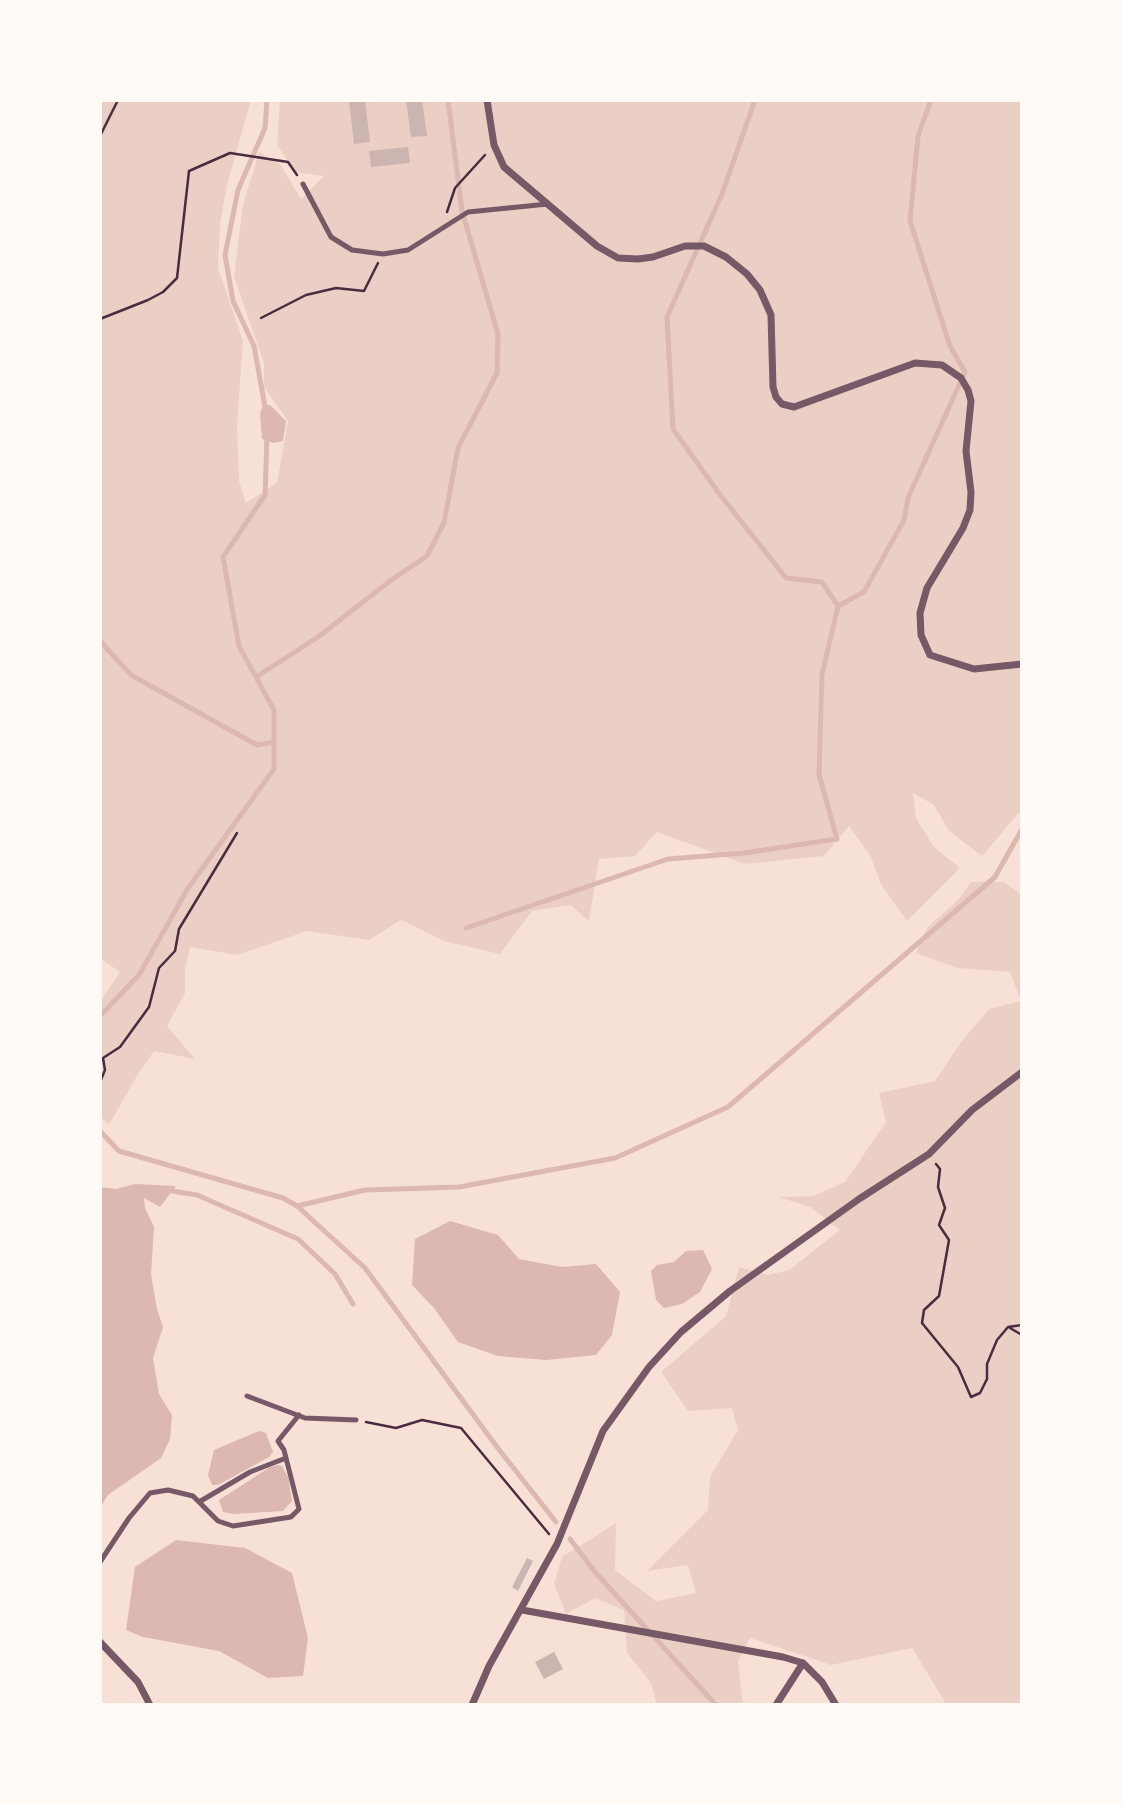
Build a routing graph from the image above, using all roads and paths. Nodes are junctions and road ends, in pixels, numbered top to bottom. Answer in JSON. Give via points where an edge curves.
{"nodes":[{"id":1,"x":118,"y":100,"type":"edge"},
{"id":2,"x":487,"y":100,"type":"edge"},
{"id":3,"x":100,"y":136,"type":"edge"},
{"id":4,"x":494,"y":145,"type":"junction"},
{"id":5,"x":303,"y":184,"type":"joint"},
{"id":6,"x":548,"y":204,"type":"junction"},
{"id":7,"x":441,"y":231,"type":"junction"},
{"id":8,"x":383,"y":254,"type":"junction"},
{"id":9,"x":261,"y":318,"type":"dead end"},
{"id":10,"x":100,"y":319,"type":"edge"},
{"id":11,"x":1022,"y":664,"type":"edge"},
{"id":12,"x":237,"y":833,"type":"dead end"},
{"id":13,"x":1022,"y":1072,"type":"edge"},
{"id":14,"x":100,"y":1082,"type":"edge"},
{"id":15,"x":929,"y":1154,"type":"junction"},
{"id":16,"x":1022,"y":1325,"type":"edge"},
{"id":17,"x":1009,"y":1327,"type":"junction"},
{"id":18,"x":1022,"y":1335,"type":"edge"},
{"id":19,"x":247,"y":1396,"type":"dead end"},
{"id":20,"x":299,"y":1415,"type":"junction"},
{"id":21,"x":356,"y":1420,"type":"joint"},
{"id":22,"x":286,"y":1458,"type":"junction"},
{"id":23,"x":199,"y":1502,"type":"junction"},
{"id":24,"x":557,"y":1544,"type":"junction"},
{"id":25,"x":100,"y":1562,"type":"edge"},
{"id":26,"x":522,"y":1610,"type":"junction"},
{"id":27,"x":100,"y":1642,"type":"edge"},
{"id":28,"x":803,"y":1663,"type":"junction"},
{"id":29,"x":150,"y":1705,"type":"edge"},
{"id":30,"x":472,"y":1705,"type":"edge"},
{"id":31,"x":776,"y":1705,"type":"edge"},
{"id":32,"x":836,"y":1705,"type":"edge"}],
"edges":[{"from":1,"to":3,"type":"path"},
{"from":2,"to":4,"type":"street"},
{"from":4,"to":6,"type":"street","via":[[508,172]]},
{"from":4,"to":7,"type":"path","via":[[455,188]]},
{"from":5,"to":8,"type":"lane","via":[[331,237],[352,250]]},
{"from":5,"to":10,"type":"path","via":[[288,162],[230,153],[189,171],[177,278],[148,300]]},
{"from":6,"to":7,"type":"lane","via":[[468,212]]},
{"from":6,"to":11,"type":"street","via":[[597,246],[618,257],[646,259],[694,244],[712,249],[739,267],[767,302],[772,320],[773,387],[786,406],[915,363],[942,365],[955,373],[971,401],[966,451],[971,504],[963,528],[927,588],[920,613],[921,635],[930,655],[974,669]]},
{"from":7,"to":8,"type":"lane","via":[[408,250]]},
{"from":8,"to":9,"type":"path","via":[[364,291],[336,288],[306,295]]},
{"from":12,"to":14,"type":"path","via":[[179,929],[175,951],[159,968],[149,1007],[120,1047],[103,1058]]},
{"from":13,"to":15,"type":"street","via":[[972,1110]]},
{"from":15,"to":17,"type":"path","via":[[940,1169],[938,1187],[945,1208],[939,1225],[949,1240],[939,1296],[924,1310],[922,1323],[958,1367],[971,1398],[988,1379],[987,1364],[997,1340]]},
{"from":15,"to":24,"type":"street","via":[[730,1291],[681,1332],[649,1367],[603,1432]]},
{"from":16,"to":17,"type":"path"},
{"from":17,"to":18,"type":"path"},
{"from":19,"to":20,"type":"lane"},
{"from":20,"to":21,"type":"lane"},
{"from":20,"to":22,"type":"lane","via":[[278,1441]]},
{"from":21,"to":24,"type":"path","via":[[396,1428],[422,1420],[461,1428]]},
{"from":22,"to":23,"type":"lane","via":[[250,1472]]},
{"from":22,"to":23,"type":"lane","via":[[299,1509],[291,1517],[233,1526],[218,1521]]},
{"from":23,"to":25,"type":"lane","via":[[168,1490],[150,1493]]},
{"from":24,"to":26,"type":"street"},
{"from":26,"to":28,"type":"street"},
{"from":26,"to":30,"type":"street"},
{"from":27,"to":29,"type":"street","via":[[138,1682]]},
{"from":28,"to":31,"type":"street"},
{"from":28,"to":32,"type":"street"}]}
